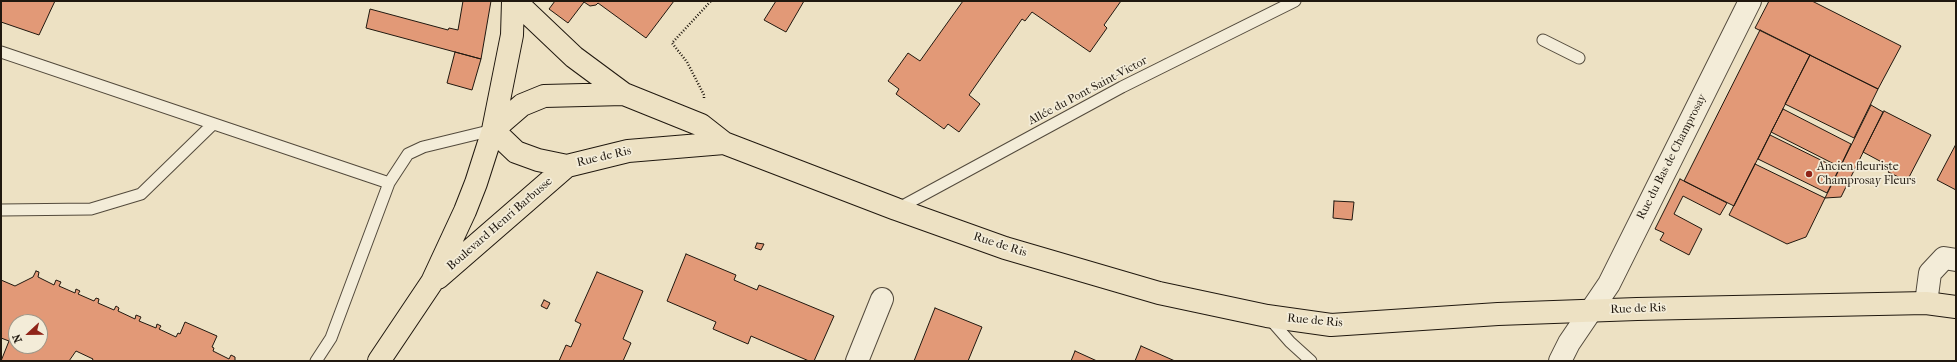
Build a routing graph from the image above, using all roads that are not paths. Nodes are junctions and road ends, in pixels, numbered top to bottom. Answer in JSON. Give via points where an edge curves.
{"nodes":[{"id":1,"x":1295,"y":1,"type":"edge"},
{"id":2,"x":1750,"y":1,"type":"edge"},
{"id":3,"x":523,"y":3,"type":"edge"},
{"id":4,"x":1543,"y":40,"type":"dead end"},
{"id":5,"x":1,"y":52,"type":"edge"},
{"id":6,"x":1579,"y":58,"type":"dead end"},
{"id":7,"x":624,"y":94,"type":"junction"},
{"id":8,"x":213,"y":124,"type":"junction"},
{"id":9,"x":493,"y":130,"type":"junction"},
{"id":10,"x":724,"y":143,"type":"junction"},
{"id":11,"x":567,"y":166,"type":"junction"},
{"id":12,"x":389,"y":183,"type":"junction"},
{"id":13,"x":896,"y":209,"type":"junction"},
{"id":14,"x":1,"y":210,"type":"edge"},
{"id":15,"x":1956,"y":260,"type":"edge"},
{"id":16,"x":432,"y":282,"type":"junction"},
{"id":17,"x":882,"y":299,"type":"dead end"},
{"id":18,"x":1926,"y":303,"type":"junction"},
{"id":19,"x":1956,"y":307,"type":"edge"},
{"id":20,"x":1591,"y":311,"type":"junction"},
{"id":21,"x":1267,"y":316,"type":"junction"},
{"id":22,"x":316,"y":361,"type":"edge"},
{"id":23,"x":379,"y":361,"type":"edge"},
{"id":24,"x":856,"y":361,"type":"edge"},
{"id":25,"x":1311,"y":361,"type":"edge"},
{"id":26,"x":1560,"y":361,"type":"edge"}],
"edges":[{"from":1,"to":13,"type":"lane","name":"Allée du Pont Saint-Victor","via":[[1122,87]]},
{"from":2,"to":20,"type":"street","name":"Rue du Bas de Champrosay","via":[[1609,284]]},
{"from":3,"to":7,"type":"main road","name":"Rue de Ris","via":[[574,57]]},
{"from":3,"to":9,"type":"main road","name":"Boulevard Henri Barbusse","via":[[512,35]]},
{"from":4,"to":6,"type":"lane"},
{"from":5,"to":8,"type":"lane"},
{"from":7,"to":9,"type":"main road","name":"Rue de Ris","via":[[544,96],[522,105]]},
{"from":7,"to":10,"type":"main road","name":"Rue de Ris","via":[[701,125]]},
{"from":8,"to":12,"type":"lane"},
{"from":8,"to":14,"type":"lane","via":[[141,194],[91,209]]},
{"from":9,"to":11,"type":"main road","name":"Rue de Ris","via":[[516,152]]},
{"from":9,"to":12,"type":"lane","via":[[423,147],[408,154]]},
{"from":9,"to":16,"type":"main road","name":"Boulevard Henri Barbusse","via":[[465,211]]},
{"from":10,"to":11,"type":"main road","name":"Rue de Ris","via":[[628,151]]},
{"from":10,"to":13,"type":"main road","name":"Rue de Ris"},
{"from":11,"to":16,"type":"main road","name":"Boulevard Henri Barbusse"},
{"from":12,"to":22,"type":"lane","via":[[331,338]]},
{"from":13,"to":21,"type":"main road","name":"Rue de Ris","via":[[1005,248],[1152,291]]},
{"from":15,"to":18,"type":"street","via":[[1944,258],[1930,273]]},
{"from":16,"to":23,"type":"main road","name":"Boulevard Henri Barbusse"},
{"from":17,"to":24,"type":"street"},
{"from":18,"to":19,"type":"main road","name":"Rue de Ris"},
{"from":18,"to":20,"type":"main road","name":"Rue de Ris"},
{"from":20,"to":21,"type":"main road","name":"Rue de Ris","via":[[1498,314],[1331,325]]},
{"from":20,"to":26,"type":"street","name":"Rue du Bas de Champrosay"},
{"from":21,"to":25,"type":"lane"}]}
